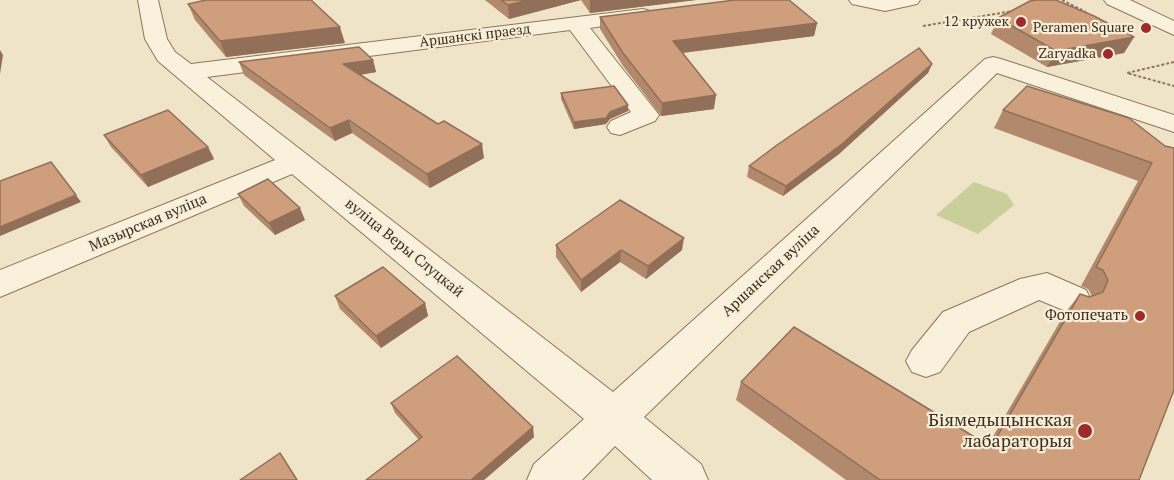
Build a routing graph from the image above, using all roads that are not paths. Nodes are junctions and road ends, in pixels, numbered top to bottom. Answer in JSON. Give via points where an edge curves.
{"nodes":[{"id":1,"x":148,"y":0,"type":"edge"},
{"id":2,"x":859,"y":0,"type":"edge"},
{"id":3,"x":910,"y":0,"type":"edge"},
{"id":4,"x":1114,"y":0,"type":"edge"},
{"id":5,"x":658,"y":13,"type":"edge"},
{"id":6,"x":576,"y":24,"type":"junction"},
{"id":7,"x":1174,"y":29,"type":"edge"},
{"id":8,"x":186,"y":72,"type":"junction"},
{"id":9,"x":1174,"y":124,"type":"edge"},
{"id":10,"x":620,"y":127,"type":"dead end"},
{"id":11,"x":297,"y":161,"type":"junction"},
{"id":12,"x":0,"y":284,"type":"edge"},
{"id":13,"x":1073,"y":300,"type":"dead end"},
{"id":14,"x":926,"y":362,"type":"dead end"},
{"id":15,"x":614,"y":418,"type":"junction"},
{"id":16,"x":550,"y":480,"type":"edge"},
{"id":17,"x":685,"y":480,"type":"edge"}],
"edges":[{"from":1,"to":8,"type":"street","name":"вуліца Веры Слуцкай","via":[[156,39],[166,56]]},
{"from":2,"to":3,"type":"street","via":[[885,6]]},
{"from":4,"to":7,"type":"street"},
{"from":5,"to":6,"type":"street","name":"Аршанскі праезд"},
{"from":6,"to":8,"type":"street","name":"Аршанскі праезд"},
{"from":6,"to":10,"type":"street","via":[[646,115]]},
{"from":8,"to":11,"type":"street","name":"вуліца Веры Слуцкай"},
{"from":9,"to":15,"type":"street","name":"Аршанская вуліца","via":[[993,64]]},
{"from":11,"to":12,"type":"street","name":"Мазырская вуліца"},
{"from":11,"to":15,"type":"street","name":"вуліца Веры Слуцкай"},
{"from":13,"to":14,"type":"street","via":[[1047,286],[1033,288],[956,322]]},
{"from":15,"to":16,"type":"street","name":"Аршанская вуліца"},
{"from":15,"to":17,"type":"street","name":"вуліца Веры Слуцкай"}]}
